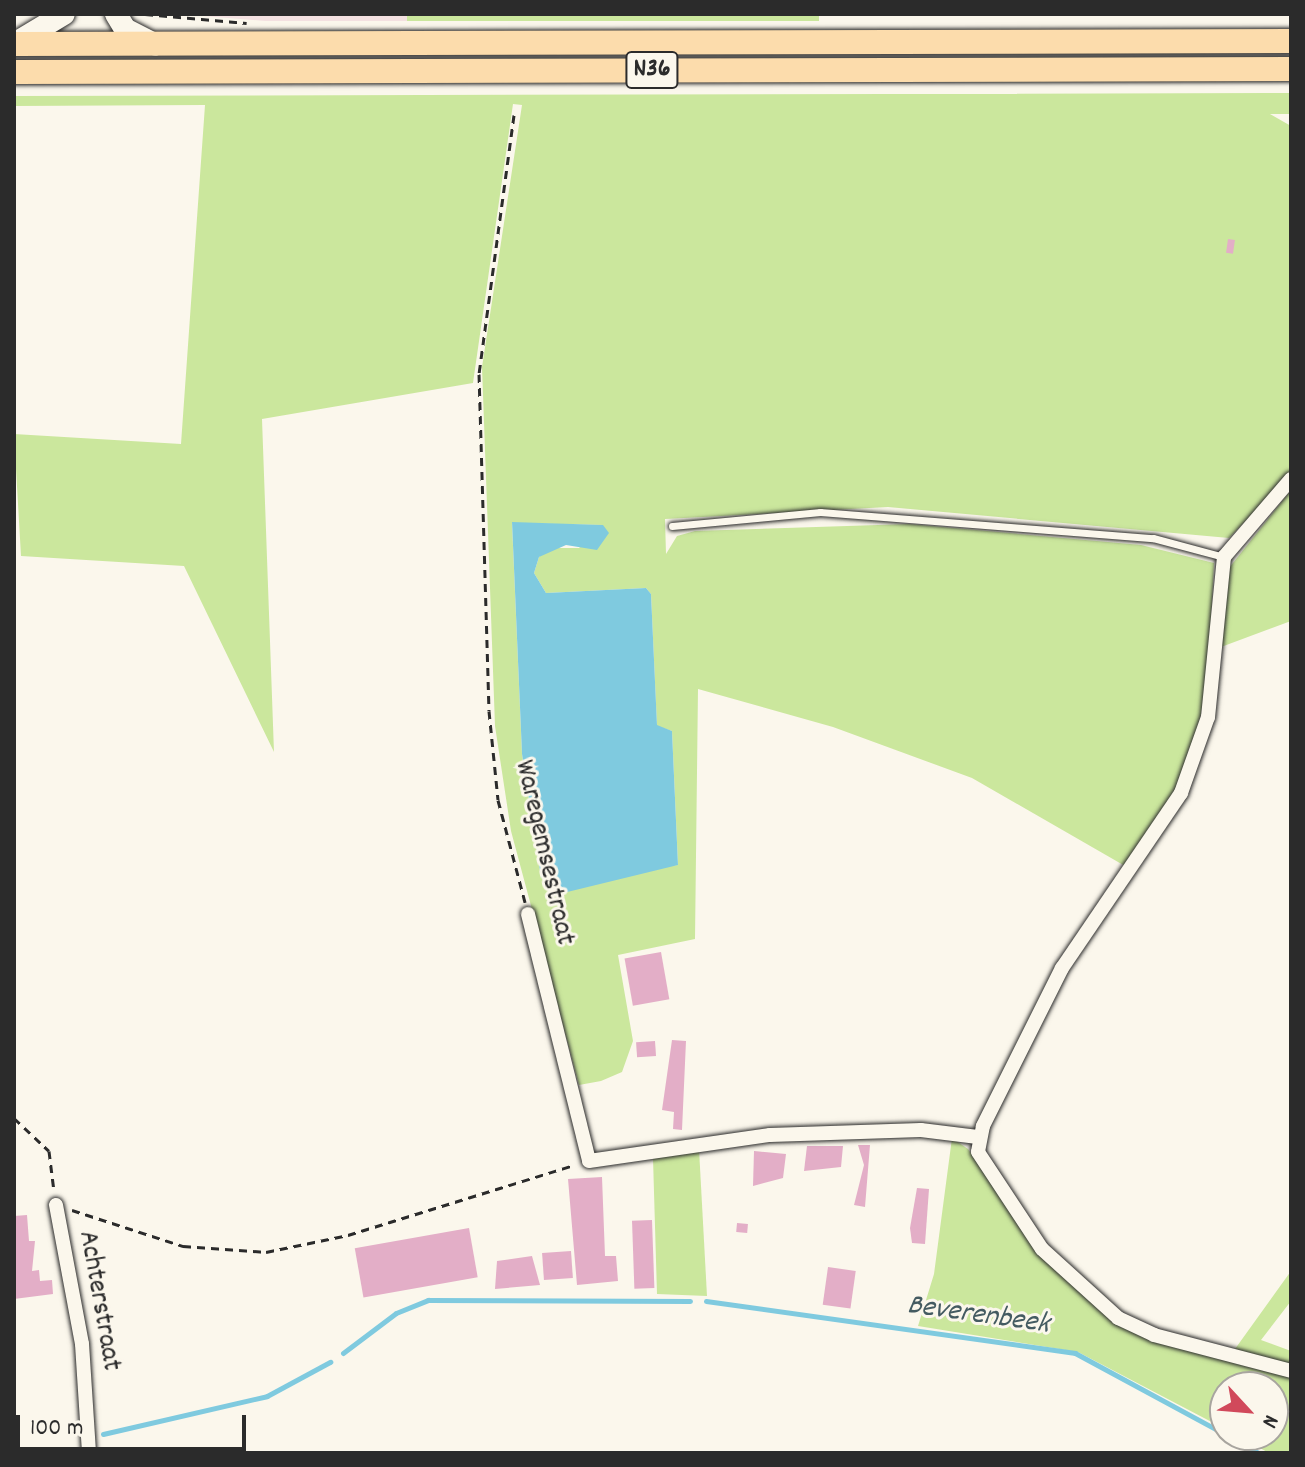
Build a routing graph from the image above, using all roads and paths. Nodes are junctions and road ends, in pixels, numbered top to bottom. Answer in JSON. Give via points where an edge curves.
{"nodes":[{"id":1,"x":64,"y":14,"type":"edge"},
{"id":2,"x":116,"y":14,"type":"edge"},
{"id":3,"x":1291,"y":41,"type":"edge"},
{"id":4,"x":14,"y":44,"type":"edge"},
{"id":5,"x":156,"y":44,"type":"junction"},
{"id":6,"x":1291,"y":69,"type":"edge"},
{"id":7,"x":14,"y":72,"type":"edge"},
{"id":8,"x":514,"y":115,"type":"dead end"},
{"id":9,"x":1291,"y":479,"type":"edge"},
{"id":10,"x":672,"y":526,"type":"dead end"},
{"id":11,"x":1224,"y":557,"type":"junction"},
{"id":12,"x":528,"y":914,"type":"joint"},
{"id":13,"x":14,"y":1118,"type":"edge"},
{"id":14,"x":978,"y":1137,"type":"junction"},
{"id":15,"x":589,"y":1161,"type":"junction"},
{"id":16,"x":56,"y":1205,"type":"junction"},
{"id":17,"x":1291,"y":1371,"type":"edge"},
{"id":18,"x":89,"y":1453,"type":"edge"}],
"edges":[{"from":1,"to":4,"type":"main road"},
{"from":2,"to":5,"type":"main road","via":[[125,29]]},
{"from":3,"to":5,"type":"main road","number":"N36"},
{"from":4,"to":5,"type":"main road","number":"N36"},
{"from":6,"to":7,"type":"main road","number":"N36"},
{"from":8,"to":12,"type":"path","name":"Waregemsestraat","via":[[479,374],[489,711],[498,800]]},
{"from":9,"to":11,"type":"street"},
{"from":10,"to":11,"type":"lane","via":[[820,512],[1153,538]]},
{"from":11,"to":14,"type":"street","via":[[1208,717],[1190,773],[1164,824],[1074,946]]},
{"from":12,"to":15,"type":"street","name":"Waregemsestraat"},
{"from":13,"to":16,"type":"path","via":[[49,1151]]},
{"from":14,"to":15,"type":"street","via":[[921,1130],[770,1135]]},
{"from":14,"to":17,"type":"street","via":[[988,1173],[1013,1212],[1105,1309],[1154,1335]]},
{"from":15,"to":16,"type":"path","via":[[348,1235],[266,1252],[183,1246]]},
{"from":16,"to":18,"type":"street","name":"Achterstraat","via":[[82,1344]]}]}
